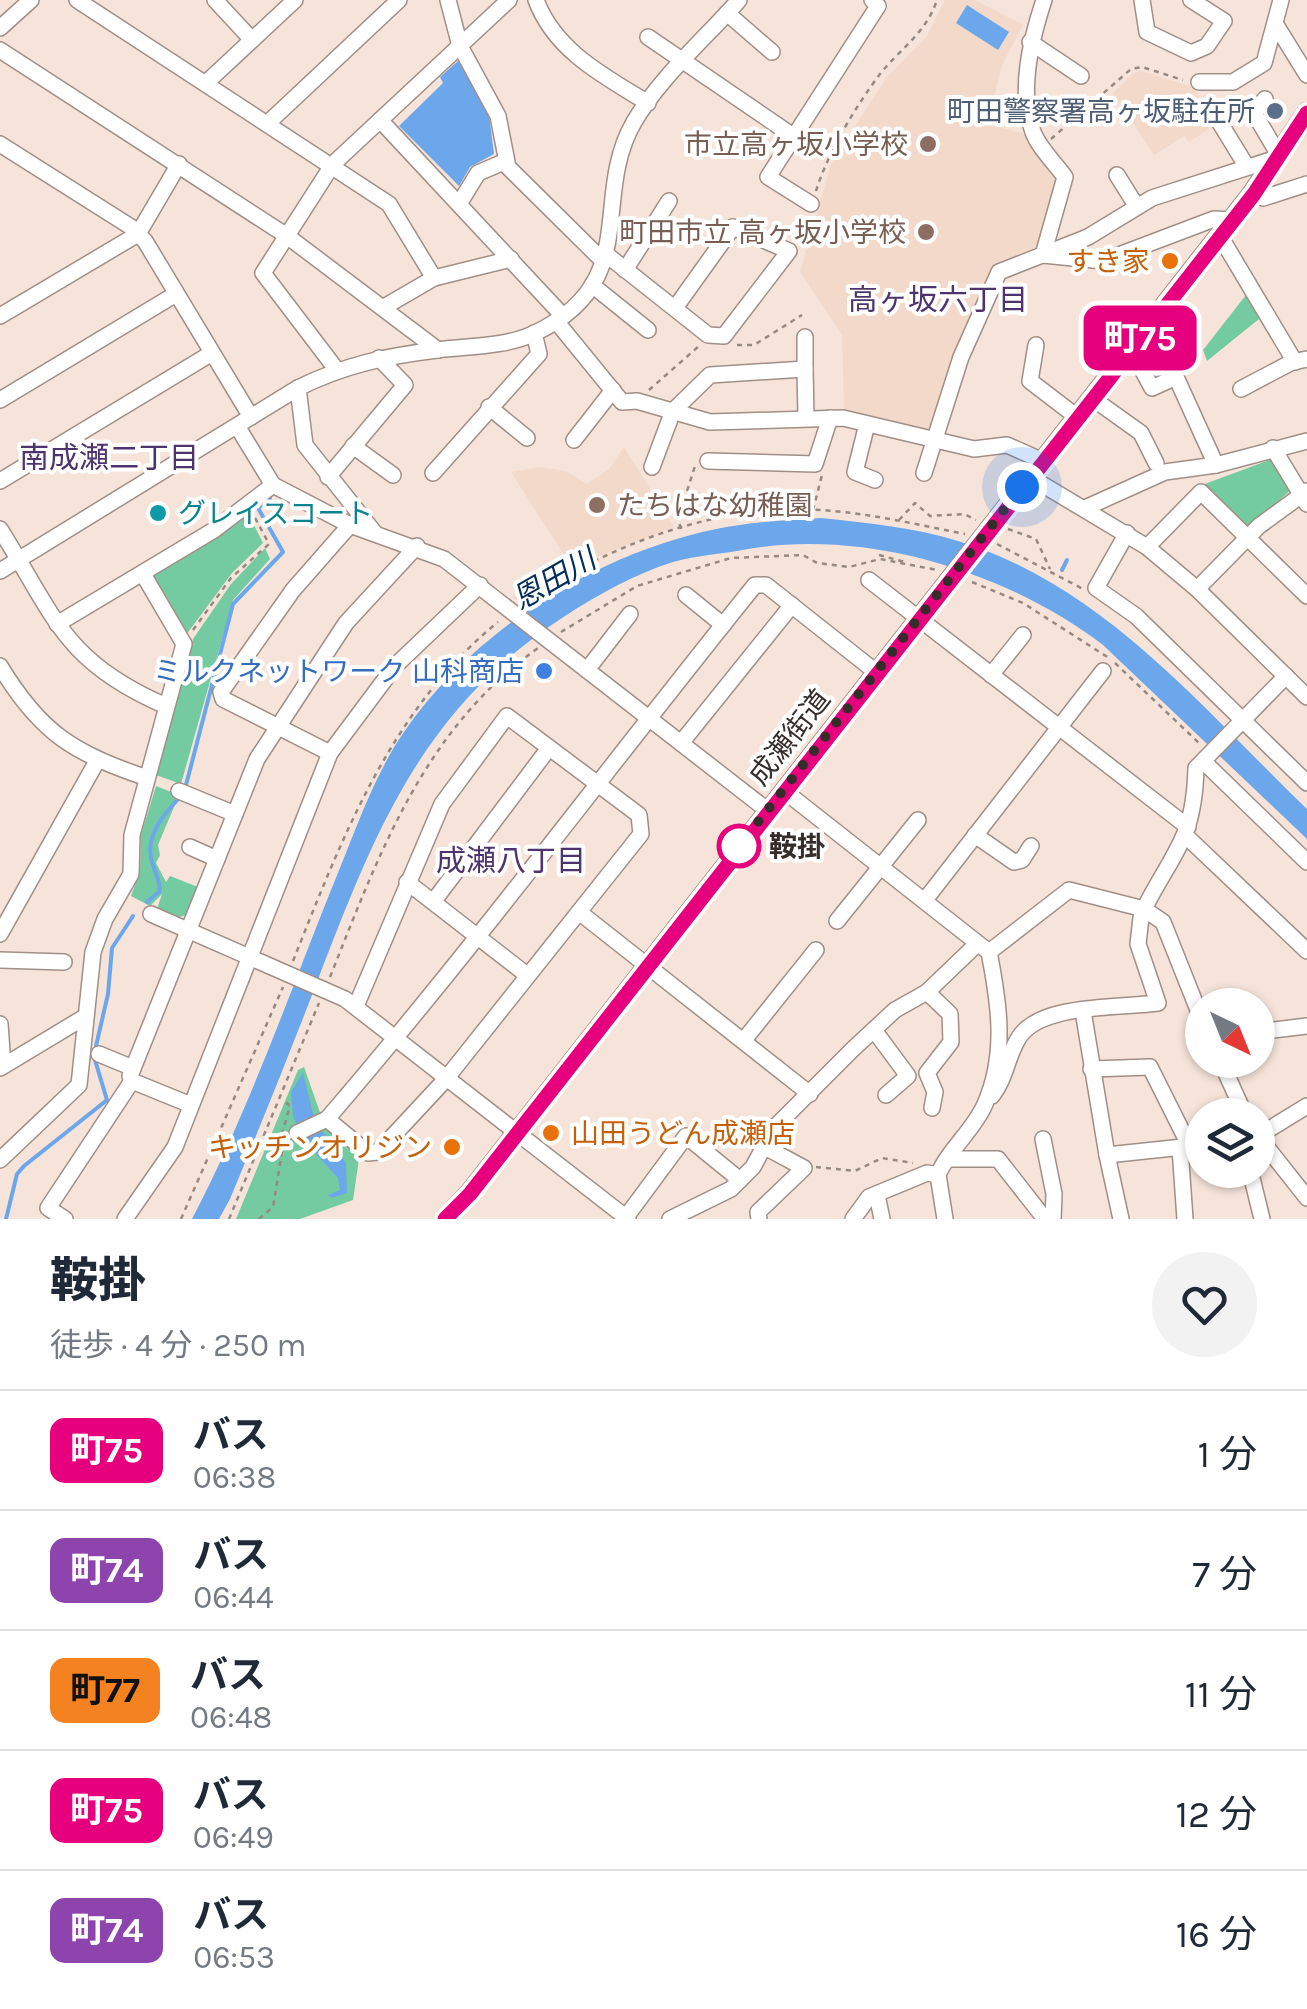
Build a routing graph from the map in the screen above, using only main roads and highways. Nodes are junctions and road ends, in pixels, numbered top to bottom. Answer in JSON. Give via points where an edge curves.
{"nodes":[{"id":1,"x":1307,"y":113,"type":"edge"},
{"id":2,"x":445,"y":1219,"type":"edge"}],
"edges":[{"from":1,"to":2,"type":"main road","name":"成瀬街道","via":[[1254,194],[958,575]]}]}
